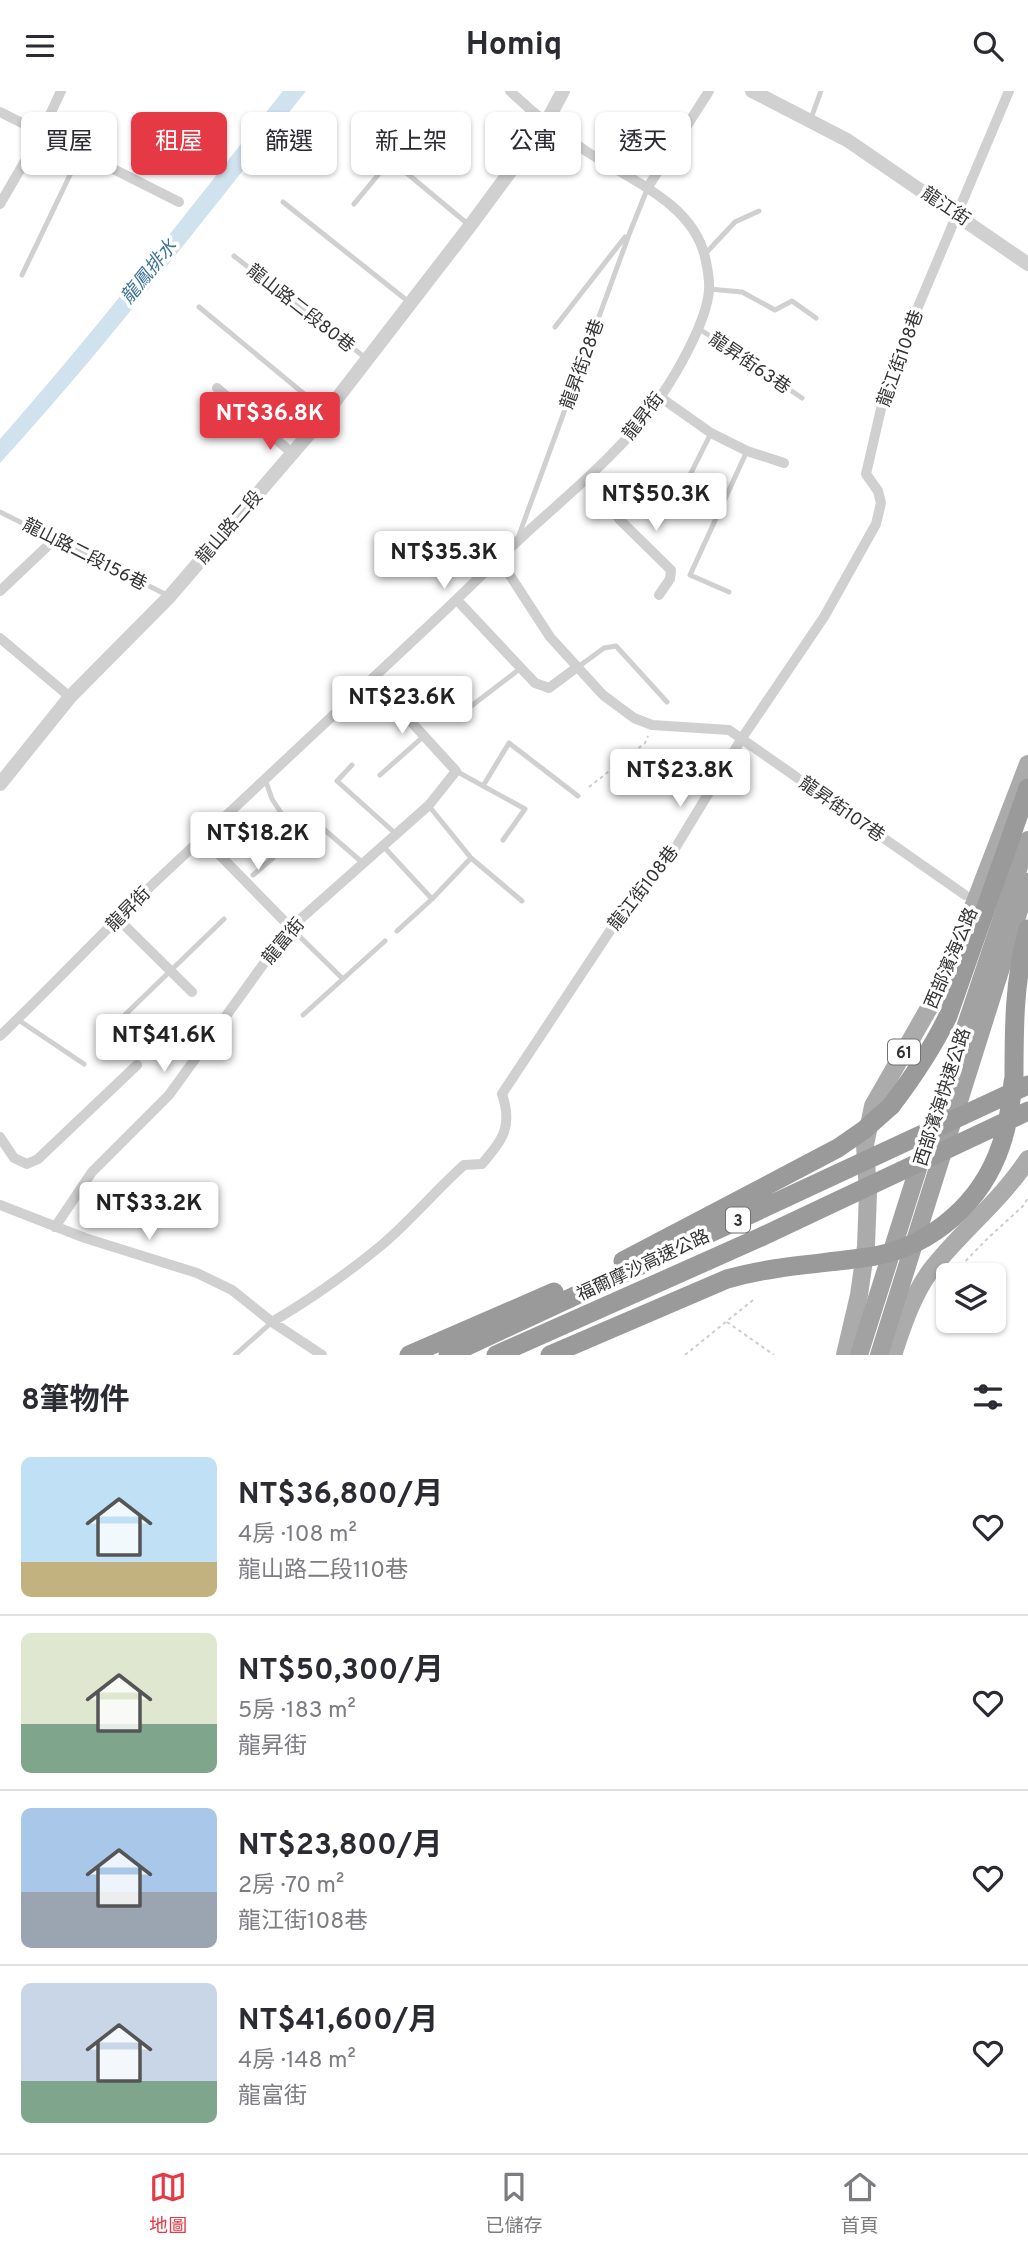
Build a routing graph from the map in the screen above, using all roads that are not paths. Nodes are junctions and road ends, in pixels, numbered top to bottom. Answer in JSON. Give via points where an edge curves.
{"nodes":[{"id":1,"x":61,"y":91,"type":"edge"},
{"id":2,"x":510,"y":91,"type":"edge"},
{"id":3,"x":563,"y":91,"type":"edge"},
{"id":4,"x":709,"y":91,"type":"edge"},
{"id":5,"x":751,"y":91,"type":"edge"},
{"id":6,"x":821,"y":91,"type":"edge"},
{"id":7,"x":1009,"y":91,"type":"edge"},
{"id":8,"x":0,"y":112,"type":"edge"},
{"id":9,"x":51,"y":112,"type":"edge"},
{"id":10,"x":533,"y":112,"type":"edge"},
{"id":11,"x":552,"y":112,"type":"edge"},
{"id":12,"x":810,"y":121,"type":"junction"},
{"id":13,"x":21,"y":122,"type":"edge"},
{"id":14,"x":581,"y":147,"type":"edge"},
{"id":15,"x":21,"y":162,"type":"edge"},
{"id":16,"x":117,"y":170,"type":"edge"},
{"id":17,"x":70,"y":175,"type":"edge"},
{"id":18,"x":508,"y":175,"type":"edge"},
{"id":19,"x":4,"y":187,"type":"edge"},
{"id":20,"x":648,"y":187,"type":"junction"},
{"id":21,"x":179,"y":202,"type":"dead end"},
{"id":22,"x":283,"y":202,"type":"dead end"},
{"id":23,"x":0,"y":204,"type":"edge"},
{"id":24,"x":355,"y":204,"type":"dead end"},
{"id":25,"x":759,"y":211,"type":"dead end"},
{"id":26,"x":958,"y":215,"type":"junction"},
{"id":27,"x":470,"y":226,"type":"junction"},
{"id":28,"x":629,"y":232,"type":"junction"},
{"id":29,"x":705,"y":254,"type":"junction"},
{"id":30,"x":234,"y":256,"type":"dead end"},
{"id":31,"x":1028,"y":264,"type":"edge"},
{"id":32,"x":23,"y":275,"type":"dead end"},
{"id":33,"x":709,"y":289,"type":"junction"},
{"id":34,"x":411,"y":303,"type":"junction"},
{"id":35,"x":199,"y":307,"type":"dead end"},
{"id":36,"x":816,"y":318,"type":"dead end"},
{"id":37,"x":555,"y":327,"type":"dead end"},
{"id":38,"x":698,"y":328,"type":"junction"},
{"id":39,"x":367,"y":359,"type":"junction"},
{"id":40,"x":217,"y":388,"type":"dead end"},
{"id":41,"x":660,"y":397,"type":"junction"},
{"id":42,"x":802,"y":398,"type":"dead end"},
{"id":43,"x":326,"y":412,"type":"junction"},
{"id":44,"x":711,"y":433,"type":"junction"},
{"id":45,"x":747,"y":451,"type":"junction"},
{"id":46,"x":292,"y":453,"type":"junction"},
{"id":47,"x":784,"y":463,"type":"dead end"},
{"id":48,"x":587,"y":478,"type":"junction"},
{"id":49,"x":681,"y":493,"type":"dead end"},
{"id":50,"x":0,"y":512,"type":"edge"},
{"id":51,"x":55,"y":538,"type":"junction"},
{"id":52,"x":517,"y":541,"type":"junction"},
{"id":53,"x":500,"y":560,"type":"junction"},
{"id":54,"x":0,"y":591,"type":"edge"},
{"id":55,"x":729,"y":592,"type":"dead end"},
{"id":56,"x":659,"y":595,"type":"dead end"},
{"id":57,"x":170,"y":596,"type":"junction"},
{"id":58,"x":457,"y":600,"type":"junction"},
{"id":59,"x":0,"y":638,"type":"edge"},
{"id":60,"x":521,"y":668,"type":"junction"},
{"id":61,"x":576,"y":668,"type":"junction"},
{"id":62,"x":372,"y":679,"type":"junction"},
{"id":63,"x":70,"y":697,"type":"junction"},
{"id":64,"x":667,"y":702,"type":"dead end"},
{"id":65,"x":470,"y":706,"type":"dead end"},
{"id":66,"x":424,"y":736,"type":"junction"},
{"id":67,"x":742,"y":738,"type":"junction"},
{"id":68,"x":1028,"y":764,"type":"edge"},
{"id":69,"x":352,"y":765,"type":"dead end"},
{"id":70,"x":456,"y":771,"type":"junction"},
{"id":71,"x":380,"y":775,"type":"dead end"},
{"id":72,"x":265,"y":779,"type":"junction"},
{"id":73,"x":0,"y":784,"type":"edge"},
{"id":74,"x":483,"y":786,"type":"junction"},
{"id":75,"x":1028,"y":788,"type":"edge"},
{"id":76,"x":578,"y":796,"type":"dead end"},
{"id":77,"x":429,"y":805,"type":"junction"},
{"id":78,"x":319,"y":825,"type":"dead end"},
{"id":79,"x":396,"y":834,"type":"junction"},
{"id":80,"x":203,"y":838,"type":"junction"},
{"id":81,"x":503,"y":840,"type":"dead end"},
{"id":82,"x":1028,"y":840,"type":"edge"},
{"id":83,"x":383,"y":846,"type":"junction"},
{"id":84,"x":471,"y":858,"type":"junction"},
{"id":85,"x":363,"y":863,"type":"junction"},
{"id":86,"x":253,"y":875,"type":"dead end"},
{"id":87,"x":1028,"y":882,"type":"edge"},
{"id":88,"x":965,"y":895,"type":"dead end"},
{"id":89,"x":432,"y":899,"type":"junction"},
{"id":90,"x":522,"y":901,"type":"dead end"},
{"id":91,"x":118,"y":919,"type":"junction"},
{"id":92,"x":224,"y":919,"type":"dead end"},
{"id":93,"x":290,"y":928,"type":"junction"},
{"id":94,"x":1028,"y":929,"type":"edge"},
{"id":95,"x":397,"y":931,"type":"dead end"},
{"id":96,"x":385,"y":941,"type":"dead end"},
{"id":97,"x":171,"y":972,"type":"junction"},
{"id":98,"x":343,"y":979,"type":"junction"},
{"id":99,"x":192,"y":992,"type":"dead end"},
{"id":100,"x":303,"y":1015,"type":"dead end"},
{"id":101,"x":17,"y":1019,"type":"junction"},
{"id":102,"x":0,"y":1036,"type":"edge"},
{"id":103,"x":100,"y":1039,"type":"dead end"},
{"id":104,"x":84,"y":1063,"type":"dead end"},
{"id":105,"x":137,"y":1065,"type":"dead end"},
{"id":106,"x":1021,"y":1082,"type":"edge"},
{"id":107,"x":1028,"y":1111,"type":"edge"},
{"id":108,"x":0,"y":1137,"type":"edge"},
{"id":109,"x":1028,"y":1159,"type":"edge"},
{"id":110,"x":0,"y":1205,"type":"edge"},
{"id":111,"x":55,"y":1227,"type":"junction"},
{"id":112,"x":272,"y":1322,"type":"junction"},
{"id":113,"x":235,"y":1355,"type":"edge"},
{"id":114,"x":322,"y":1355,"type":"edge"},
{"id":115,"x":409,"y":1355,"type":"edge"},
{"id":116,"x":448,"y":1355,"type":"edge"},
{"id":117,"x":496,"y":1355,"type":"edge"},
{"id":118,"x":550,"y":1355,"type":"edge"},
{"id":119,"x":845,"y":1355,"type":"edge"},
{"id":120,"x":859,"y":1355,"type":"edge"},
{"id":121,"x":879,"y":1355,"type":"edge"},
{"id":122,"x":893,"y":1355,"type":"edge"}],
"edges":[{"from":1,"to":9,"type":"street"},
{"from":2,"to":10,"type":"street","name":"龍昇街"},
{"from":3,"to":11,"type":"street","name":"龍山路二段"},
{"from":4,"to":20,"type":"street"},
{"from":5,"to":12,"type":"street","name":"龍江街"},
{"from":6,"to":12,"type":"lane"},
{"from":7,"to":26,"type":"street","name":"龍江街108巷"},
{"from":8,"to":13,"type":"street"},
{"from":12,"to":26,"type":"street","name":"龍江街","via":[[847,140]]},
{"from":14,"to":20,"type":"street","name":"龍昇街"},
{"from":15,"to":19,"type":"street"},
{"from":16,"to":21,"type":"street"},
{"from":17,"to":32,"type":"lane"},
{"from":18,"to":27,"type":"street","name":"龍山路二段"},
{"from":19,"to":23,"type":"street"},
{"from":20,"to":28,"type":"lane","name":"龍昇街28巷"},
{"from":20,"to":29,"type":"street","name":"龍昇街","via":[[689,224]]},
{"from":22,"to":34,"type":"lane"},
{"from":24,"to":27,"type":"lane","via":[[387,164],[403,170]]},
{"from":25,"to":29,"type":"lane","via":[[735,222]]},
{"from":26,"to":31,"type":"street","name":"龍江街"},
{"from":26,"to":67,"type":"street","name":"龍江街108巷","via":[[886,387],[866,474],[881,503],[876,524],[824,617]]},
{"from":27,"to":34,"type":"street","name":"龍山路二段"},
{"from":28,"to":37,"type":"lane"},
{"from":28,"to":52,"type":"lane","name":"龍昇街28巷"},
{"from":29,"to":33,"type":"street","name":"龍昇街"},
{"from":30,"to":39,"type":"lane","name":"龍山路二段80巷"},
{"from":33,"to":36,"type":"lane","via":[[742,292],[775,310],[792,301]]},
{"from":33,"to":38,"type":"street","name":"龍昇街"},
{"from":34,"to":39,"type":"street","name":"龍山路二段"},
{"from":35,"to":43,"type":"lane"},
{"from":38,"to":41,"type":"street","name":"龍昇街"},
{"from":38,"to":42,"type":"lane","name":"龍昇街63巷"},
{"from":39,"to":43,"type":"street","name":"龍山路二段"},
{"from":40,"to":46,"type":"street"},
{"from":41,"to":44,"type":"street"},
{"from":41,"to":48,"type":"street","name":"龍昇街"},
{"from":43,"to":46,"type":"street","name":"龍山路二段"},
{"from":44,"to":45,"type":"street"},
{"from":44,"to":49,"type":"lane"},
{"from":45,"to":47,"type":"street"},
{"from":45,"to":55,"type":"lane","via":[[690,575]]},
{"from":46,"to":57,"type":"street","name":"龍山路二段"},
{"from":48,"to":52,"type":"street","name":"龍昇街"},
{"from":48,"to":56,"type":"street","via":[[620,520],[671,570]]},
{"from":50,"to":51,"type":"lane","name":"龍山路二段156巷"},
{"from":51,"to":54,"type":"street"},
{"from":51,"to":57,"type":"lane","name":"龍山路二段156巷"},
{"from":52,"to":53,"type":"street","name":"龍昇街"},
{"from":53,"to":58,"type":"street","name":"龍昇街"},
{"from":53,"to":61,"type":"street","name":"龍昇街107巷"},
{"from":57,"to":63,"type":"street","name":"龍山路二段"},
{"from":58,"to":60,"type":"street"},
{"from":58,"to":62,"type":"street","name":"龍昇街"},
{"from":59,"to":63,"type":"street"},
{"from":60,"to":61,"type":"street","via":[[535,683],[549,688]]},
{"from":60,"to":65,"type":"lane"},
{"from":61,"to":64,"type":"lane","via":[[604,648],[616,646]]},
{"from":61,"to":67,"type":"street","name":"龍昇街107巷","via":[[634,718],[652,725],[729,730]]},
{"from":62,"to":66,"type":"street"},
{"from":62,"to":72,"type":"street","name":"龍昇街"},
{"from":63,"to":73,"type":"street","name":"龍山路二段"},
{"from":66,"to":70,"type":"street"},
{"from":66,"to":71,"type":"lane"},
{"from":67,"to":88,"type":"street","name":"龍昇街107巷"},
{"from":67,"to":112,"type":"street","name":"龍江街108巷","via":[[668,860],[637,890],[502,1094],[508,1111],[498,1145],[482,1164],[464,1165],[375,1251]]},
{"from":68,"to":119,"type":"main road","name":"西部濱海公路","number":"61","via":[[946,979],[873,1106],[865,1145],[866,1246]]},
{"from":69,"to":79,"type":"lane","via":[[337,781]]},
{"from":70,"to":74,"type":"lane"},
{"from":70,"to":77,"type":"street","name":"龍富街"},
{"from":72,"to":80,"type":"street","name":"龍昇街"},
{"from":72,"to":86,"type":"lane","via":[[287,822],[265,843],[273,858]]},
{"from":74,"to":76,"type":"lane","via":[[509,743]]},
{"from":74,"to":81,"type":"lane","via":[[525,809]]},
{"from":75,"to":115,"type":"highway","bridge":true,"via":[[948,1016],[932,1049],[891,1106],[838,1148],[607,1269]]},
{"from":77,"to":79,"type":"street","name":"龍富街"},
{"from":77,"to":84,"type":"lane"},
{"from":78,"to":85,"type":"lane"},
{"from":79,"to":83,"type":"street","name":"龍富街"},
{"from":80,"to":91,"type":"street","name":"龍昇街"},
{"from":80,"to":93,"type":"street"},
{"from":82,"to":120,"type":"highway","name":"西部濱海快速公路"},
{"from":83,"to":85,"type":"street","name":"龍富街"},
{"from":83,"to":89,"type":"lane"},
{"from":84,"to":89,"type":"lane"},
{"from":84,"to":90,"type":"lane"},
{"from":85,"to":93,"type":"street","name":"龍富街"},
{"from":87,"to":121,"type":"highway","name":"西部濱海快速公路"},
{"from":89,"to":95,"type":"lane"},
{"from":91,"to":97,"type":"street"},
{"from":91,"to":101,"type":"street","name":"龍昇街"},
{"from":92,"to":97,"type":"lane"},
{"from":93,"to":98,"type":"lane"},
{"from":93,"to":111,"type":"street","name":"龍富街","via":[[169,1095],[92,1172]]},
{"from":94,"to":106,"type":"highway","via":[[1015,989]]},
{"from":96,"to":98,"type":"lane"},
{"from":97,"to":99,"type":"street"},
{"from":97,"to":103,"type":"lane"},
{"from":98,"to":100,"type":"lane"},
{"from":101,"to":102,"type":"street","name":"龍昇街"},
{"from":101,"to":104,"type":"lane"},
{"from":105,"to":108,"type":"street","via":[[38,1159],[27,1164],[14,1158]]},
{"from":106,"to":116,"type":"highway","name":"福爾摩沙高速公路","number":"3","bridge":true},
{"from":106,"to":118,"type":"highway","bridge":true,"via":[[989,1172],[967,1204],[932,1234],[877,1255],[727,1279]]},
{"from":107,"to":117,"type":"highway","name":"福爾摩沙高速公路","number":"3","bridge":true},
{"from":109,"to":122,"type":"main road","via":[[1001,1196],[930,1272]]},
{"from":110,"to":111,"type":"street"},
{"from":111,"to":112,"type":"street","via":[[215,1281]]},
{"from":112,"to":113,"type":"lane"},
{"from":112,"to":114,"type":"street"}]}
